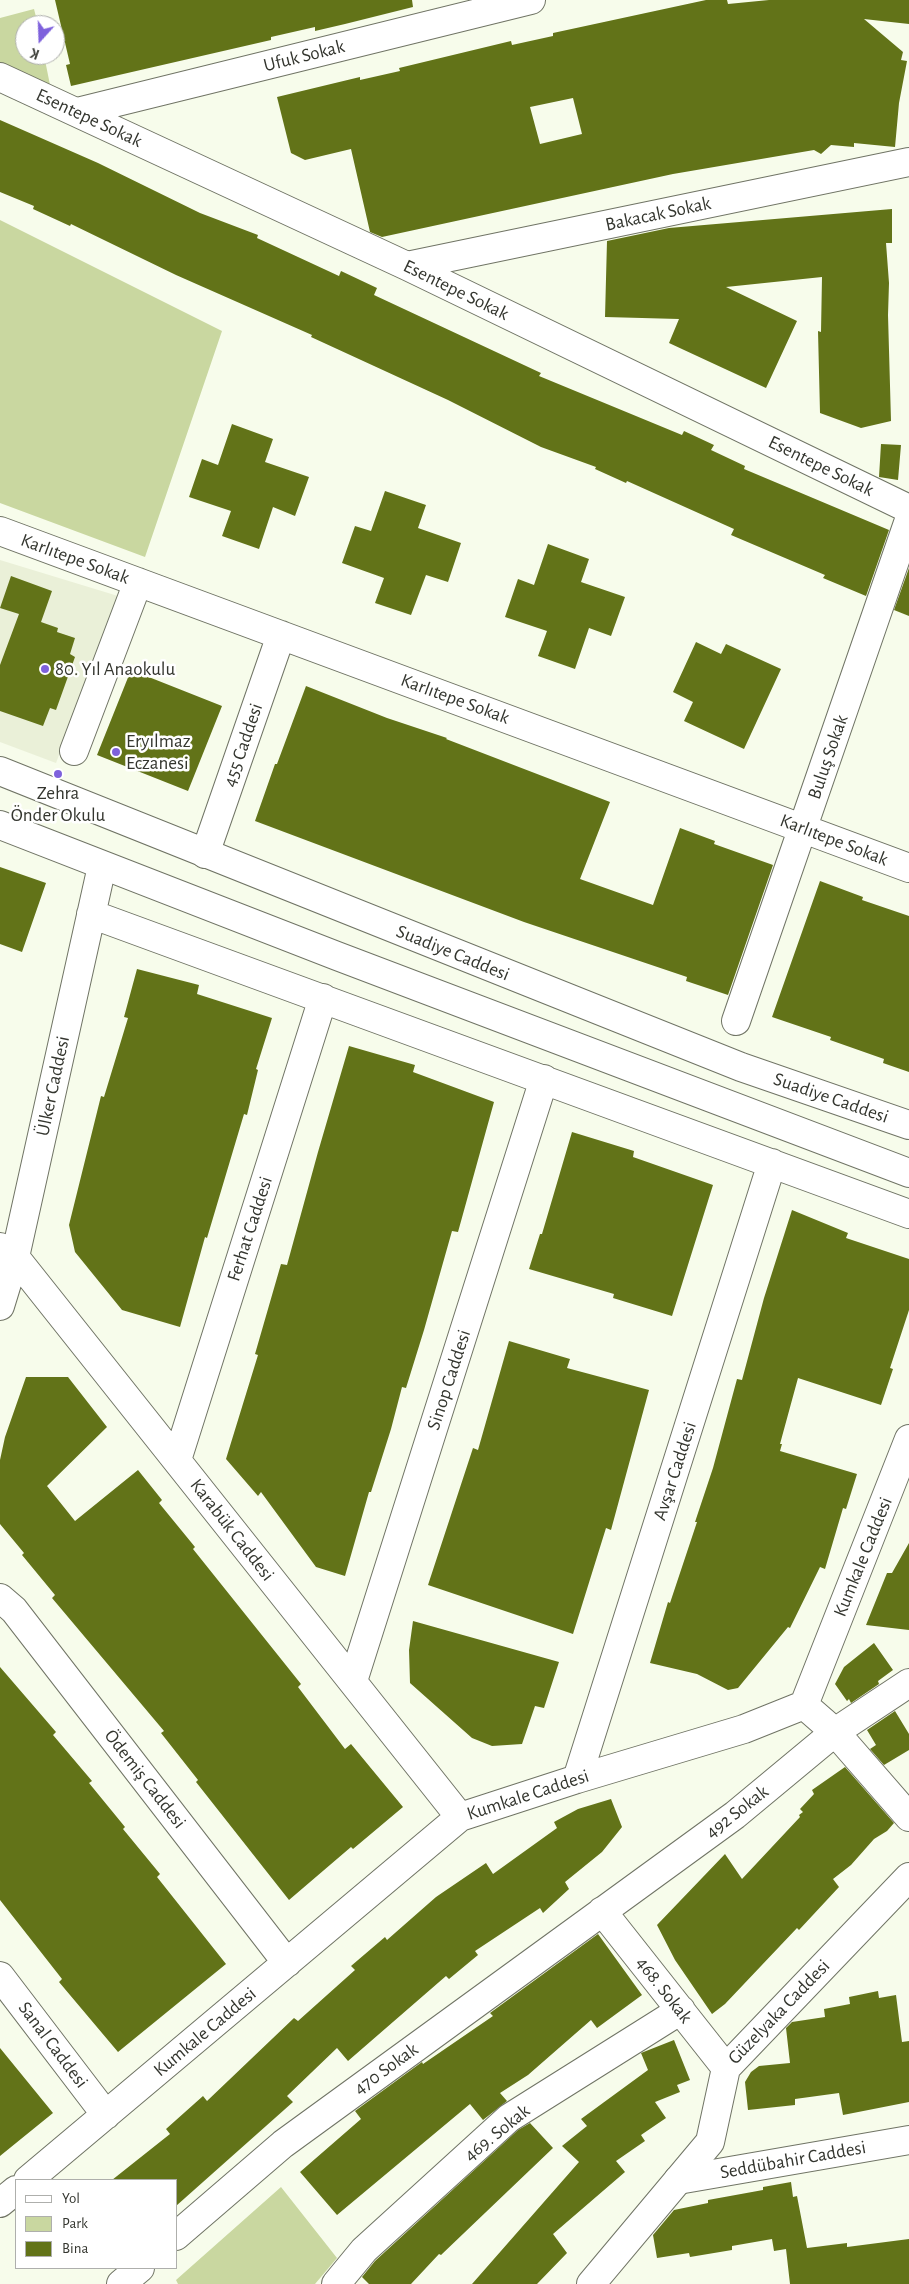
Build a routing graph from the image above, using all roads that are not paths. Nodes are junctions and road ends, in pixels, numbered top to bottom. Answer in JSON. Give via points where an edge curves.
{"nodes":[{"id":1,"x":531,"y":0,"type":"edge"},
{"id":2,"x":0,"y":78,"type":"edge"},
{"id":3,"x":77,"y":112,"type":"junction"},
{"id":4,"x":909,"y":162,"type":"edge"},
{"id":5,"x":407,"y":266,"type":"junction"},
{"id":6,"x":909,"y":509,"type":"edge"},
{"id":7,"x":909,"y":520,"type":"edge"},
{"id":8,"x":0,"y":531,"type":"edge"},
{"id":9,"x":138,"y":582,"type":"junction"},
{"id":10,"x":281,"y":635,"type":"junction"},
{"id":11,"x":74,"y":751,"type":"dead end"},
{"id":12,"x":0,"y":771,"type":"edge"},
{"id":13,"x":0,"y":825,"type":"edge"},
{"id":14,"x":804,"y":828,"type":"junction"},
{"id":15,"x":205,"y":854,"type":"junction"},
{"id":16,"x":102,"y":866,"type":"junction"},
{"id":17,"x":909,"y":868,"type":"edge"},
{"id":18,"x":91,"y":914,"type":"junction"},
{"id":19,"x":323,"y":998,"type":"junction"},
{"id":20,"x":736,"y":1021,"type":"dead end"},
{"id":21,"x":544,"y":1079,"type":"junction"},
{"id":22,"x":909,"y":1124,"type":"edge"},
{"id":23,"x":772,"y":1163,"type":"junction"},
{"id":24,"x":909,"y":1173,"type":"edge"},
{"id":25,"x":909,"y":1214,"type":"edge"},
{"id":26,"x":8,"y":1252,"type":"edge"},
{"id":27,"x":0,"y":1306,"type":"edge"},
{"id":28,"x":909,"y":1440,"type":"edge"},
{"id":29,"x":177,"y":1460,"type":"junction"},
{"id":30,"x":0,"y":1598,"type":"edge"},
{"id":31,"x":353,"y":1681,"type":"junction"},
{"id":32,"x":909,"y":1683,"type":"edge"},
{"id":33,"x":804,"y":1705,"type":"junction"},
{"id":34,"x":835,"y":1732,"type":"junction"},
{"id":35,"x":577,"y":1778,"type":"junction"},
{"id":36,"x":460,"y":1817,"type":"junction"},
{"id":37,"x":909,"y":1817,"type":"edge"},
{"id":38,"x":909,"y":1877,"type":"edge"},
{"id":39,"x":602,"y":1911,"type":"junction"},
{"id":40,"x":287,"y":1963,"type":"junction"},
{"id":41,"x":0,"y":1976,"type":"edge"},
{"id":42,"x":681,"y":2010,"type":"junction"},
{"id":43,"x":726,"y":2068,"type":"junction"},
{"id":44,"x":106,"y":2115,"type":"junction"},
{"id":45,"x":909,"y":2140,"type":"edge"},
{"id":46,"x":29,"y":2179,"type":"edge"},
{"id":47,"x":678,"y":2180,"type":"junction"},
{"id":48,"x":15,"y":2191,"type":"edge"},
{"id":49,"x":0,"y":2203,"type":"edge"},
{"id":50,"x":178,"y":2234,"type":"edge"},
{"id":51,"x":336,"y":2284,"type":"edge"},
{"id":52,"x":591,"y":2284,"type":"edge"}],
"edges":[{"from":1,"to":3,"type":"street","name":"Ufuk Sokak"},
{"from":2,"to":3,"type":"street","name":"Esentepe Sokak"},
{"from":3,"to":5,"type":"street","name":"Esentepe Sokak"},
{"from":4,"to":5,"type":"street","name":"Bakacak Sokak"},
{"from":5,"to":6,"type":"street","name":"Esentepe Sokak"},
{"from":7,"to":14,"type":"street","name":"Buluş Sokak"},
{"from":8,"to":9,"type":"street","name":"Karlıtepe Sokak"},
{"from":9,"to":10,"type":"street","name":"Karlıtepe Sokak"},
{"from":9,"to":11,"type":"street"},
{"from":10,"to":14,"type":"street","name":"Karlıtepe Sokak"},
{"from":10,"to":15,"type":"street","name":"455 Caddesi"},
{"from":12,"to":15,"type":"street","name":"Suadiye Caddesi"},
{"from":13,"to":16,"type":"street"},
{"from":14,"to":17,"type":"street","name":"Karlıtepe Sokak"},
{"from":14,"to":20,"type":"street","name":"Buluş Sokak"},
{"from":15,"to":22,"type":"street","name":"Suadiye Caddesi","via":[[741,1067]]},
{"from":16,"to":18,"type":"street","name":"Ülker Caddesi"},
{"from":16,"to":24,"type":"street"},
{"from":18,"to":19,"type":"street"},
{"from":18,"to":26,"type":"street","name":"Ülker Caddesi"},
{"from":19,"to":21,"type":"street"},
{"from":19,"to":29,"type":"street","name":"Ferhat Caddesi"},
{"from":21,"to":23,"type":"street"},
{"from":21,"to":31,"type":"street","name":"Sinop Caddesi"},
{"from":23,"to":25,"type":"street"},
{"from":23,"to":35,"type":"street","name":"Avşar Caddesi"},
{"from":26,"to":27,"type":"street","name":"Ülker Caddesi"},
{"from":26,"to":29,"type":"street","name":"Karabük Caddesi"},
{"from":28,"to":33,"type":"street","name":"Kumkale Caddesi"},
{"from":29,"to":31,"type":"street","name":"Karabük Caddesi"},
{"from":30,"to":40,"type":"street","name":"Ödemiş Caddesi","via":[[14,1610]]},
{"from":31,"to":36,"type":"street","name":"Karabük Caddesi"},
{"from":32,"to":34,"type":"street","name":"492 Sokak"},
{"from":33,"to":34,"type":"street"},
{"from":33,"to":35,"type":"street","name":"Kumkale Caddesi","via":[[744,1729]]},
{"from":34,"to":37,"type":"street"},
{"from":34,"to":39,"type":"street","name":"492 Sokak","via":[[735,1815]]},
{"from":35,"to":36,"type":"street","name":"Kumkale Caddesi"},
{"from":36,"to":40,"type":"street","name":"Kumkale Caddesi"},
{"from":38,"to":43,"type":"street","name":"Güzelyaka Caddesi"},
{"from":39,"to":42,"type":"street","name":"468. Sokak"},
{"from":39,"to":50,"type":"street","name":"470 Sokak","via":[[283,2144]]},
{"from":40,"to":44,"type":"street","name":"Kumkale Caddesi"},
{"from":41,"to":44,"type":"street","name":"Sanal Caddesi"},
{"from":42,"to":43,"type":"street","name":"468. Sokak"},
{"from":42,"to":51,"type":"street","name":"469. Sokak","via":[[509,2118],[364,2250]]},
{"from":43,"to":47,"type":"street","name":"Güzelyaka Caddesi","via":[[710,2142]]},
{"from":44,"to":46,"type":"street","name":"Kumkale Caddesi"},
{"from":45,"to":47,"type":"street","name":"Seddübahir Caddesi"},
{"from":47,"to":52,"type":"street","name":"Güzelyaka Caddesi"},
{"from":48,"to":49,"type":"street"}]}
